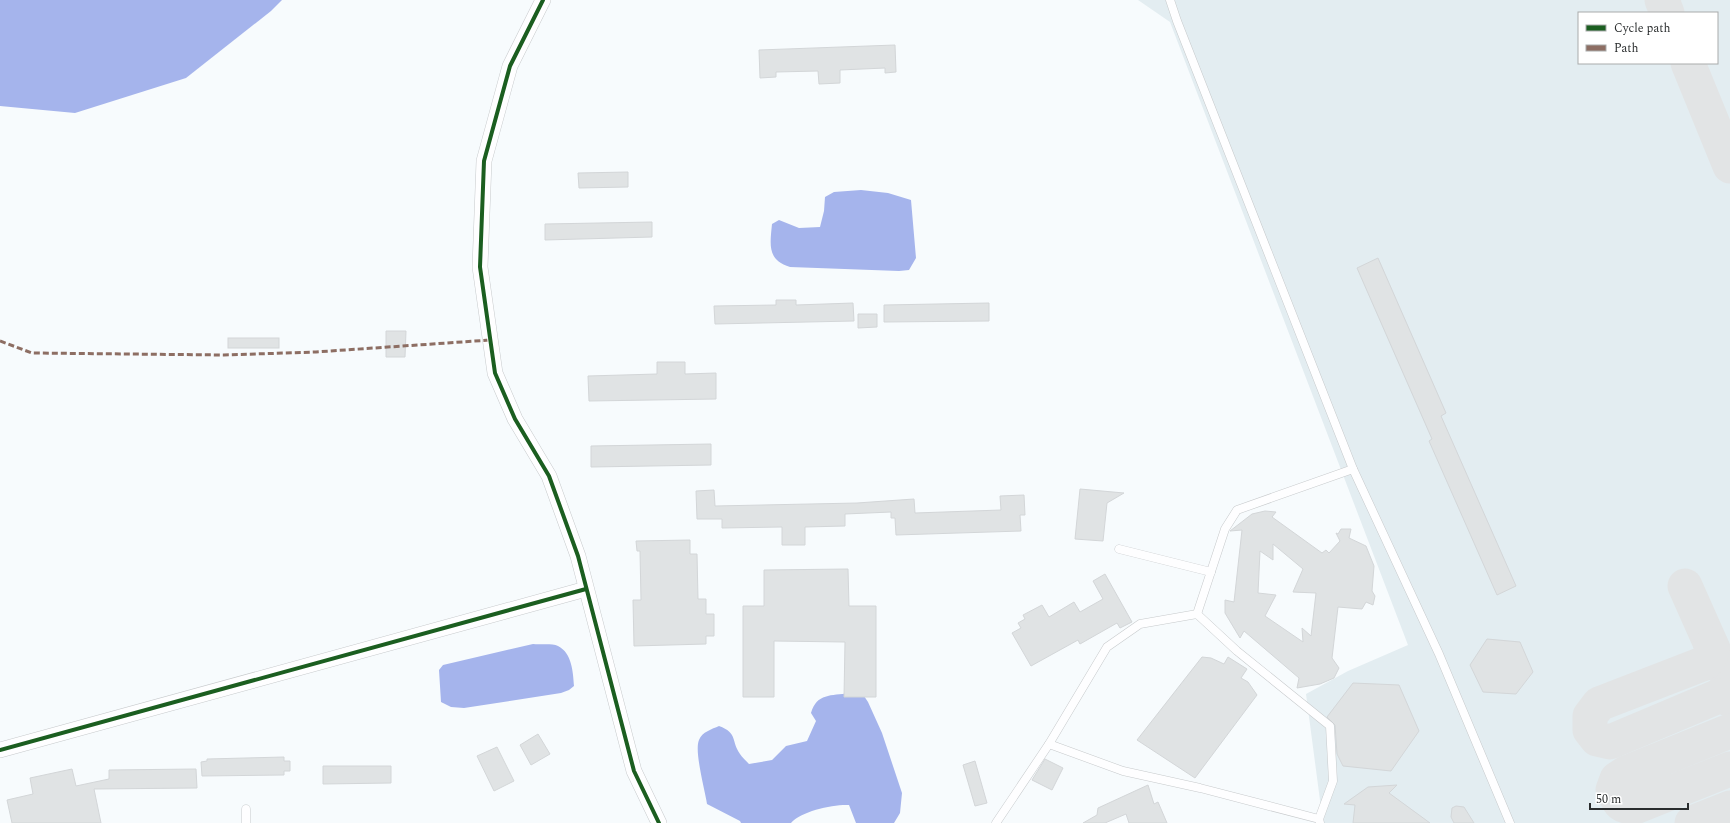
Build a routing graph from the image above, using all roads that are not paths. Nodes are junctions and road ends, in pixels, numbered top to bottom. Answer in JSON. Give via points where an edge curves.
{"nodes":[{"id":1,"x":543,"y":0,"type":"edge"},
{"id":2,"x":1170,"y":0,"type":"edge"},
{"id":3,"x":1353,"y":469,"type":"junction"},
{"id":4,"x":1119,"y":549,"type":"dead end"},
{"id":5,"x":1211,"y":572,"type":"junction"},
{"id":6,"x":586,"y":589,"type":"junction"},
{"id":7,"x":1197,"y":614,"type":"junction"},
{"id":8,"x":1049,"y":744,"type":"junction"},
{"id":9,"x":0,"y":750,"type":"edge"},
{"id":10,"x":246,"y":809,"type":"dead end"},
{"id":11,"x":1320,"y":821,"type":"edge"},
{"id":12,"x":246,"y":823,"type":"edge"},
{"id":13,"x":659,"y":823,"type":"edge"},
{"id":14,"x":996,"y":823,"type":"edge"},
{"id":15,"x":1510,"y":823,"type":"edge"}],
"edges":[{"from":1,"to":6,"type":"street","via":[[510,66],[484,161],[480,267],[495,373],[515,419],[549,476],[578,556]]},
{"from":2,"to":3,"type":"lane"},
{"from":3,"to":5,"type":"lane","via":[[1237,510],[1225,529]]},
{"from":3,"to":15,"type":"lane","via":[[1439,654]]},
{"from":4,"to":5,"type":"lane"},
{"from":5,"to":7,"type":"lane"},
{"from":6,"to":9,"type":"street"},
{"from":6,"to":13,"type":"street","via":[[634,771]]},
{"from":7,"to":8,"type":"lane","via":[[1140,624],[1107,647]]},
{"from":7,"to":11,"type":"lane","via":[[1237,651],[1330,726],[1333,781]]},
{"from":8,"to":11,"type":"lane","via":[[1123,771],[1200,788]]},
{"from":8,"to":14,"type":"lane"},
{"from":10,"to":12,"type":"lane"}]}
